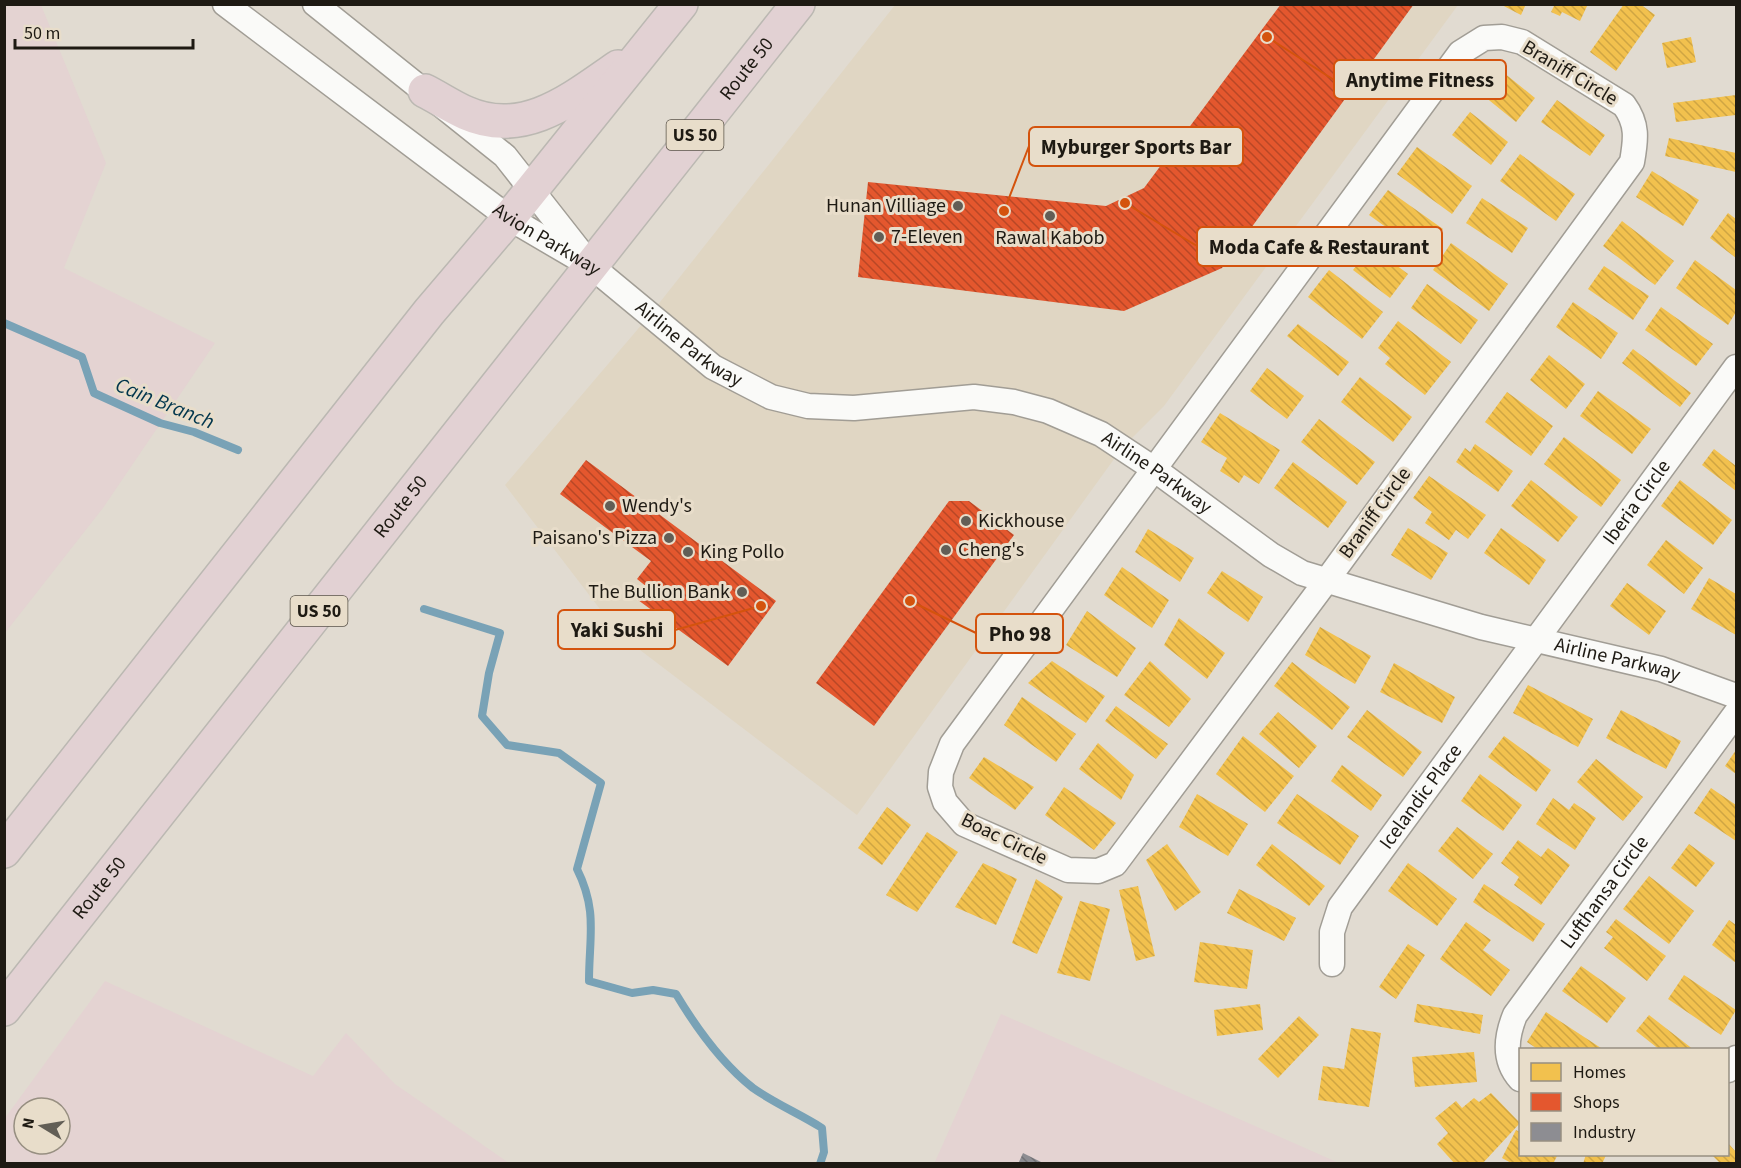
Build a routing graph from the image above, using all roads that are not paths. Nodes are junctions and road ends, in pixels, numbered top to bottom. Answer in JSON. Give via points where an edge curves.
{"nodes":[{"id":1,"x":225,"y":4,"type":"edge"},
{"id":2,"x":315,"y":4,"type":"edge"},
{"id":3,"x":681,"y":4,"type":"edge"},
{"id":4,"x":798,"y":4,"type":"edge"},
{"id":5,"x":647,"y":47,"type":"junction"},
{"id":6,"x":425,"y":91,"type":"junction"},
{"id":7,"x":533,"y":189,"type":"junction"},
{"id":8,"x":509,"y":219,"type":"junction"},
{"id":9,"x":591,"y":266,"type":"junction"},
{"id":10,"x":1737,"y":367,"type":"edge"},
{"id":11,"x":1154,"y":469,"type":"junction"},
{"id":12,"x":1328,"y":580,"type":"junction"},
{"id":13,"x":1536,"y":639,"type":"junction"},
{"id":14,"x":1737,"y":696,"type":"edge"},
{"id":15,"x":1737,"y":713,"type":"edge"},
{"id":16,"x":4,"y":851,"type":"edge"},
{"id":17,"x":1332,"y":964,"type":"dead end"},
{"id":18,"x":4,"y":1009,"type":"edge"},
{"id":19,"x":1519,"y":1076,"type":"edge"}],
"edges":[{"from":1,"to":8,"type":"street","name":"Avion Parkway"},
{"from":2,"to":6,"type":"street","name":"Avion Parkway"},
{"from":3,"to":5,"type":"highway"},
{"from":4,"to":9,"type":"highway","name":"Route 50","number":"US 50"},
{"from":5,"to":6,"type":"highway","via":[[543,115],[496,122],[467,114]]},
{"from":5,"to":7,"type":"highway"},
{"from":6,"to":7,"type":"street","name":"Avion Parkway","via":[[506,156]]},
{"from":7,"to":8,"type":"highway"},
{"from":7,"to":9,"type":"street","name":"Avion Parkway"},
{"from":8,"to":9,"type":"street","name":"Avion Parkway"},
{"from":8,"to":16,"type":"highway","via":[[429,312]]},
{"from":9,"to":11,"type":"street","name":"Airline Parkway","via":[[713,367],[771,397],[808,405],[854,408],[974,397],[1014,402],[1085,425]]},
{"from":9,"to":18,"type":"highway","name":"Route 50","number":"US 50"},
{"from":10,"to":13,"type":"street","name":"Iberia Circle"},
{"from":11,"to":12,"type":"street","name":"Airline Parkway","via":[[1271,555],[1302,573]]},
{"from":11,"to":12,"type":"street","name":"Boac Circle","via":[[952,744],[941,772],[940,787],[945,802],[964,824],[1068,870],[1098,872],[1115,864]]},
{"from":11,"to":12,"type":"street","name":"Braniff Circle","via":[[1460,53],[1484,38],[1522,42],[1607,93],[1624,105],[1635,126],[1632,162]]},
{"from":12,"to":13,"type":"street","name":"Airline Parkway","via":[[1481,627]]},
{"from":13,"to":14,"type":"street","name":"Airline Parkway","via":[[1661,669]]},
{"from":13,"to":17,"type":"street","name":"Icelandic Place","via":[[1340,907],[1332,932]]},
{"from":15,"to":19,"type":"street","name":"Lufthansa Circle","via":[[1515,1015],[1507,1047]]}]}
